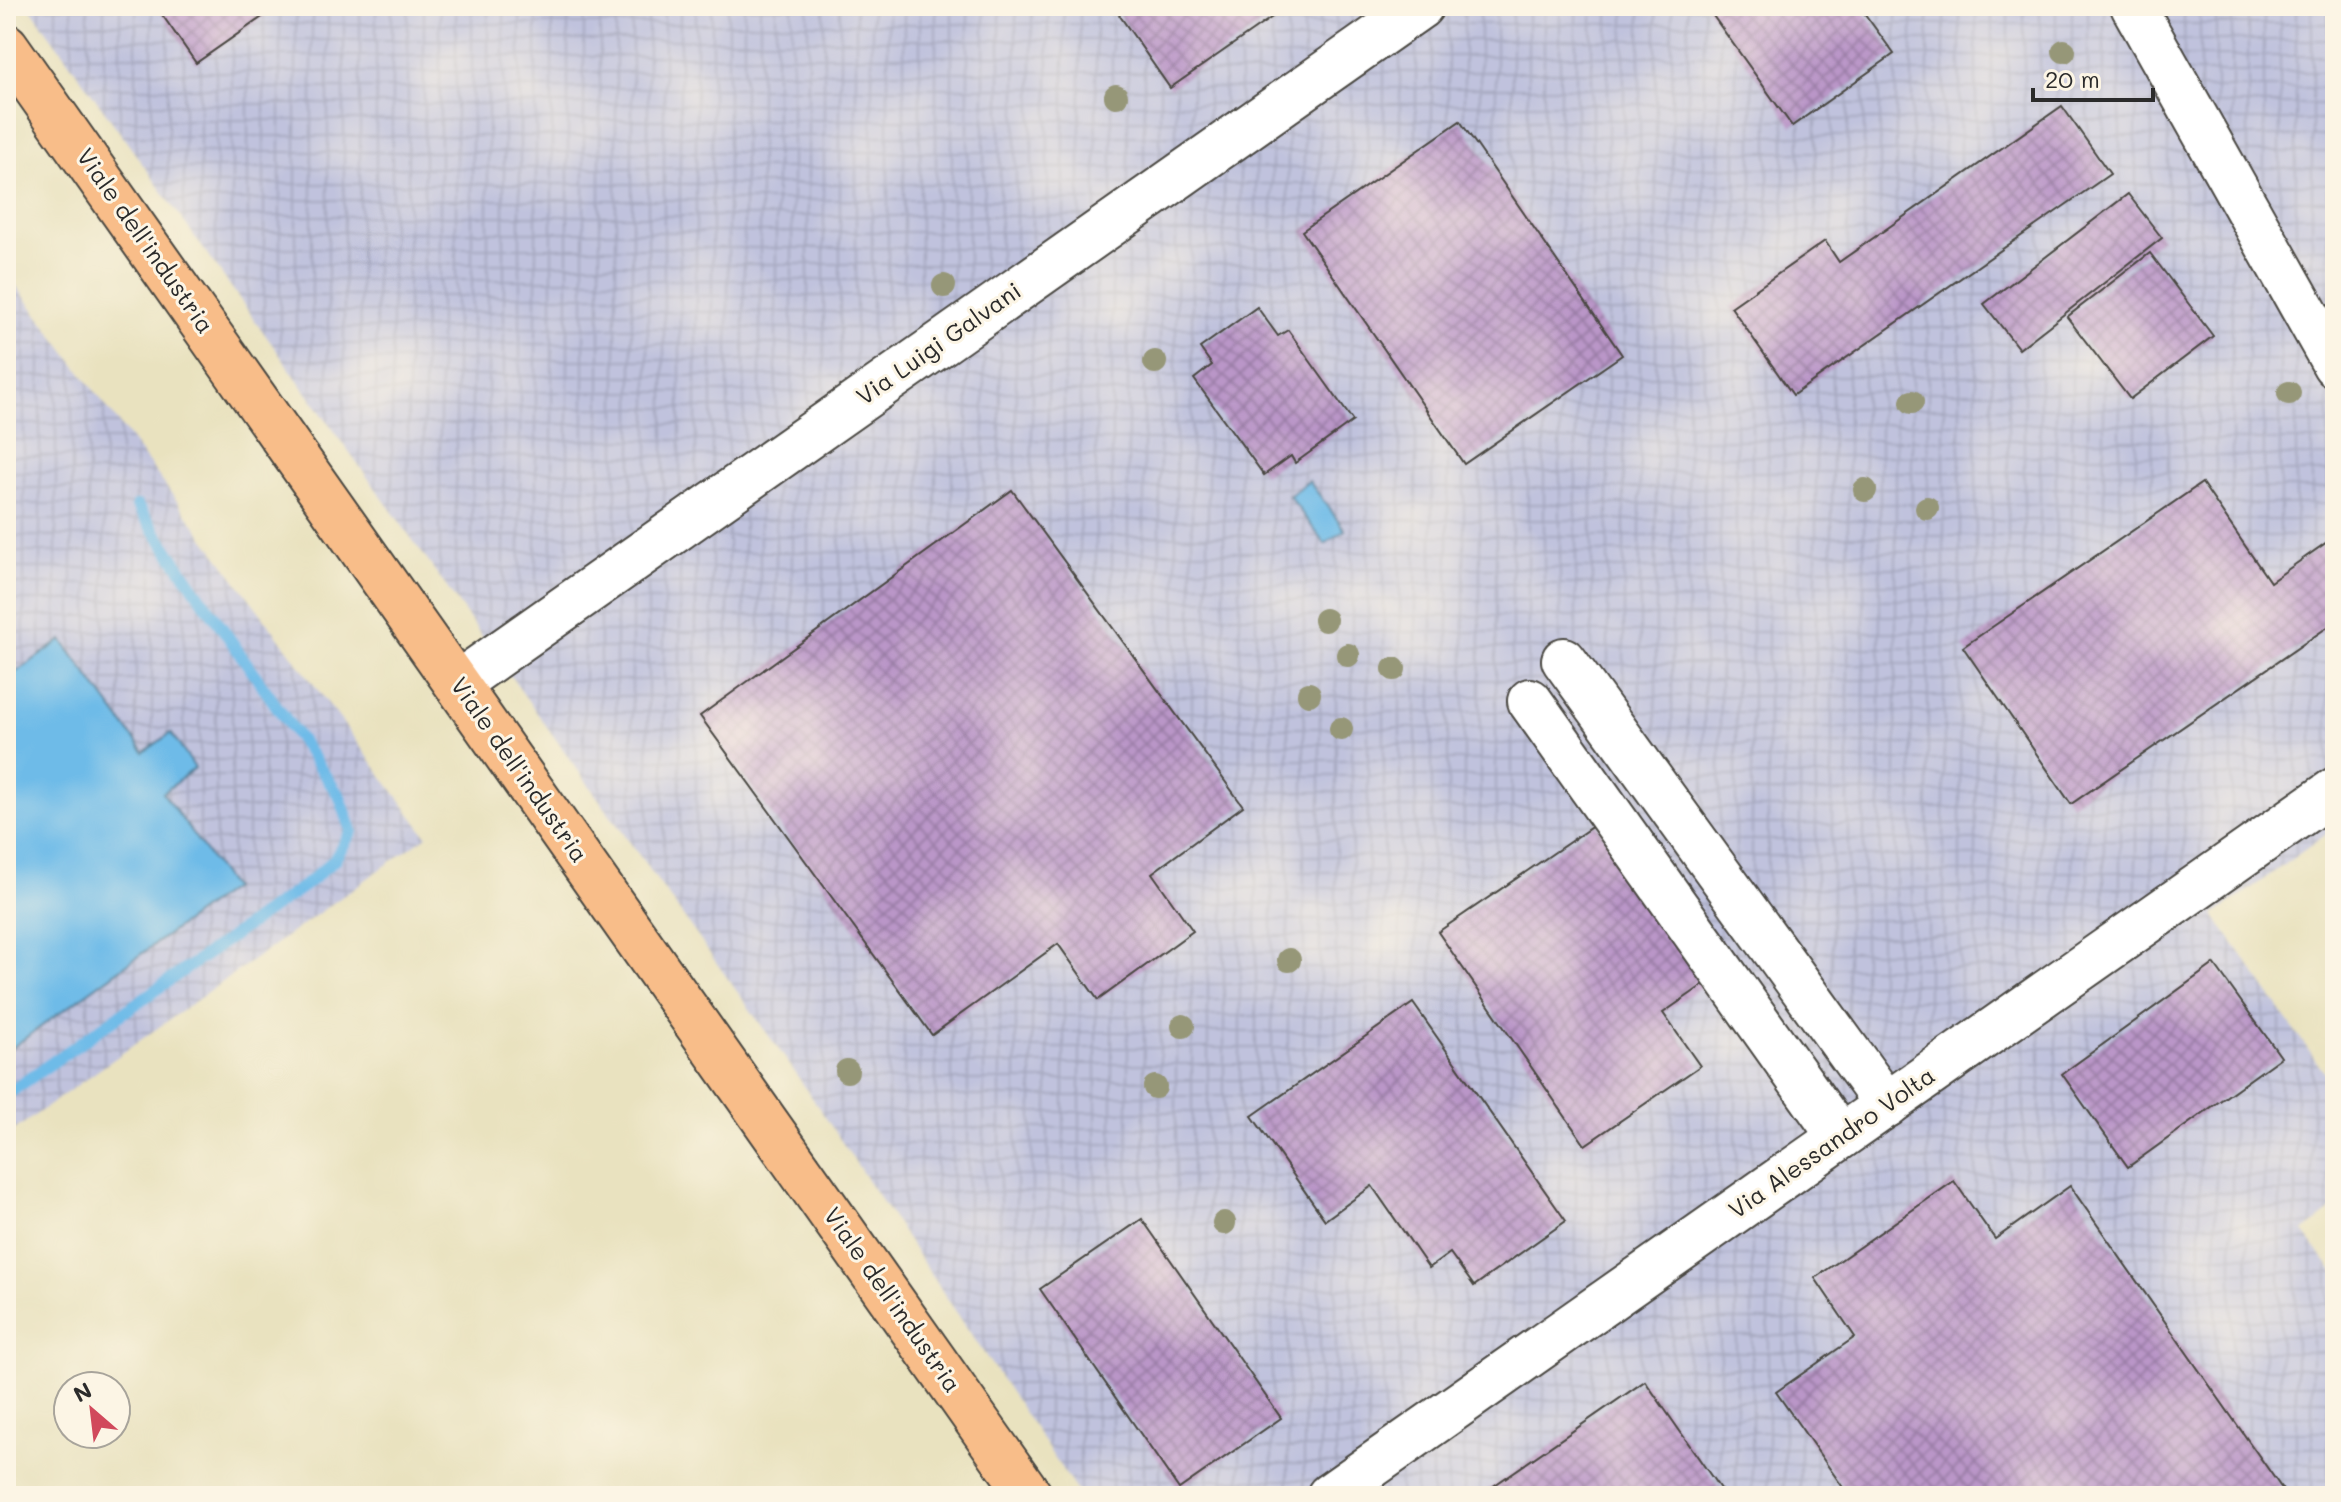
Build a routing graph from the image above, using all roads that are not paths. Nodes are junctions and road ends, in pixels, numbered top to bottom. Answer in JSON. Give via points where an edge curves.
{"nodes":[{"id":1,"x":1421,"y":6,"type":"edge"},
{"id":2,"x":2133,"y":6,"type":"edge"},
{"id":3,"x":6,"y":46,"type":"edge"},
{"id":4,"x":2335,"y":365,"type":"edge"},
{"id":5,"x":1564,"y":660,"type":"dead end"},
{"id":6,"x":458,"y":683,"type":"junction"},
{"id":7,"x":1530,"y":701,"type":"dead end"},
{"id":8,"x":2335,"y":790,"type":"edge"},
{"id":9,"x":1684,"y":826,"type":"junction"},
{"id":10,"x":1640,"y":856,"type":"junction"},
{"id":11,"x":1887,"y":1105,"type":"junction"},
{"id":12,"x":1840,"y":1137,"type":"junction"},
{"id":13,"x":1030,"y":1496,"type":"edge"},
{"id":14,"x":1329,"y":1496,"type":"edge"}],
"edges":[{"from":1,"to":6,"type":"street","name":"Via Luigi Galvani"},
{"from":2,"to":4,"type":"street"},
{"from":3,"to":6,"type":"main road","name":"Viale dell'industria"},
{"from":5,"to":9,"type":"street"},
{"from":6,"to":13,"type":"main road","name":"Viale dell'industria"},
{"from":7,"to":10,"type":"street"},
{"from":8,"to":11,"type":"street","name":"Via Alessandro Volta"},
{"from":9,"to":10,"type":"street"},
{"from":9,"to":11,"type":"street"},
{"from":10,"to":12,"type":"street"},
{"from":11,"to":12,"type":"street","name":"Via Alessandro Volta"},
{"from":12,"to":14,"type":"street","name":"Via Alessandro Volta"}]}
